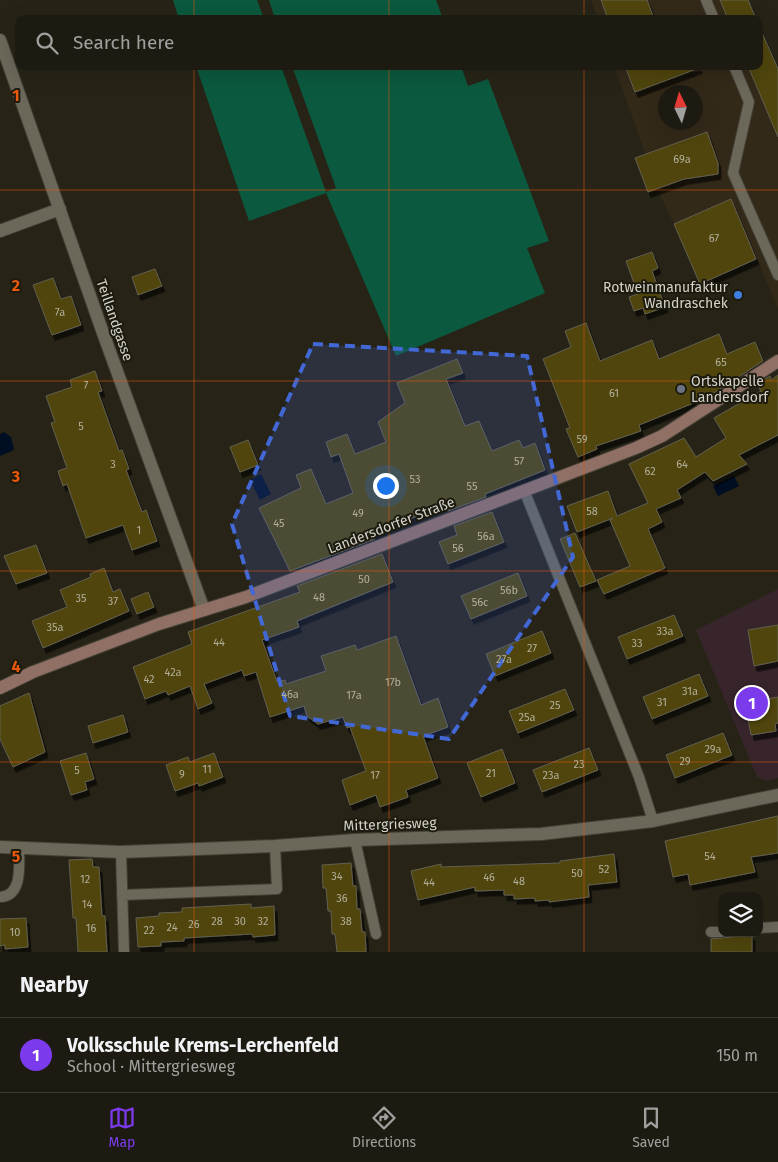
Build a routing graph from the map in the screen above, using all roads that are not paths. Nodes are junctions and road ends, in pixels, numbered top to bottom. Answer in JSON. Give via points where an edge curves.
{"nodes":[{"id":1,"x":706,"y":0,"type":"edge"},
{"id":2,"x":712,"y":15,"type":"edge"},
{"id":3,"x":0,"y":40,"type":"edge"},
{"id":4,"x":736,"y":70,"type":"edge"},
{"id":5,"x":60,"y":209,"type":"junction"},
{"id":6,"x":0,"y":231,"type":"edge"},
{"id":7,"x":778,"y":275,"type":"edge"},
{"id":8,"x":778,"y":362,"type":"edge"},
{"id":9,"x":524,"y":490,"type":"junction"},
{"id":10,"x":204,"y":610,"type":"junction"},
{"id":11,"x":0,"y":688,"type":"edge"},
{"id":12,"x":778,"y":795,"type":"edge"},
{"id":13,"x":653,"y":821,"type":"junction"},
{"id":14,"x":355,"y":840,"type":"junction"},
{"id":15,"x":275,"y":846,"type":"junction"},
{"id":16,"x":0,"y":847,"type":"edge"},
{"id":17,"x":19,"y":848,"type":"junction"},
{"id":18,"x":121,"y":852,"type":"junction"},
{"id":19,"x":122,"y":895,"type":"junction"},
{"id":20,"x":0,"y":897,"type":"edge"},
{"id":21,"x":778,"y":927,"type":"edge"},
{"id":22,"x":763,"y":928,"type":"edge"},
{"id":23,"x":376,"y":934,"type":"dead end"},
{"id":24,"x":124,"y":952,"type":"edge"}],
"edges":[{"from":1,"to":2,"type":"lane"},
{"from":3,"to":5,"type":"street","name":"Teillandgasse"},
{"from":4,"to":7,"type":"lane","via":[[749,102],[733,173]]},
{"from":5,"to":6,"type":"street"},
{"from":5,"to":10,"type":"street","name":"Teillandgasse"},
{"from":8,"to":9,"type":"main road","name":"Landersdorfer Straße","via":[[662,436]]},
{"from":9,"to":10,"type":"main road","name":"Landersdorfer Straße","via":[[246,597]]},
{"from":9,"to":13,"type":"lane","via":[[639,777]]},
{"from":10,"to":11,"type":"main road","name":"Landersdorfer Straße","via":[[33,672]]},
{"from":12,"to":13,"type":"street","name":"Mittergriesweg"},
{"from":13,"to":14,"type":"street","name":"Mittergriesweg","via":[[541,834]]},
{"from":14,"to":15,"type":"street","name":"Mittergriesweg"},
{"from":14,"to":23,"type":"lane"},
{"from":15,"to":18,"type":"street","name":"Mittergriesweg"},
{"from":15,"to":19,"type":"lane","via":[[277,889]]},
{"from":16,"to":17,"type":"street","name":"Mittergriesweg"},
{"from":17,"to":18,"type":"street","name":"Mittergriesweg"},
{"from":17,"to":20,"type":"lane","via":[[18,883],[13,891]]},
{"from":18,"to":19,"type":"lane"},
{"from":19,"to":24,"type":"lane"},
{"from":21,"to":22,"type":"lane"}]}
